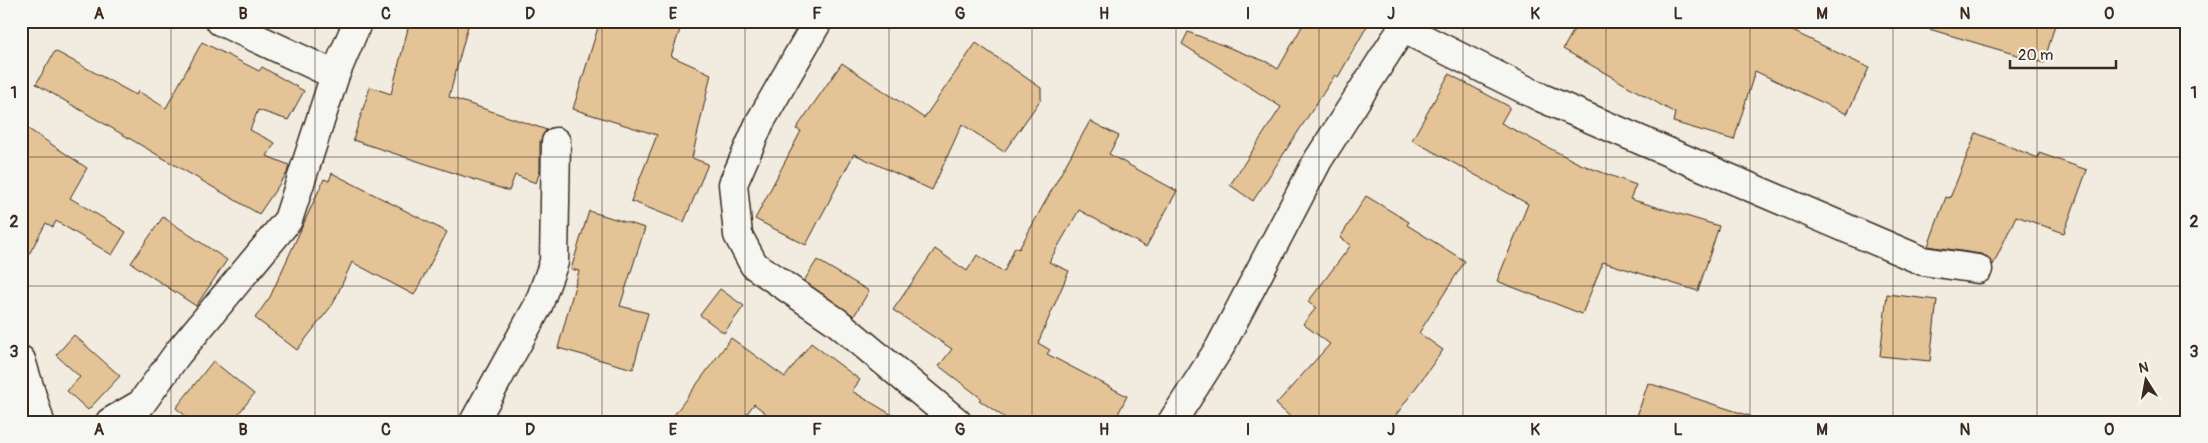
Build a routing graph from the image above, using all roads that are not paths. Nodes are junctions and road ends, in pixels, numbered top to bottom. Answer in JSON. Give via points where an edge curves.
{"nodes":[{"id":1,"x":220,"y":21,"type":"edge"},
{"id":2,"x":358,"y":21,"type":"edge"},
{"id":3,"x":818,"y":21,"type":"edge"},
{"id":4,"x":1405,"y":24,"type":"edge"},
{"id":5,"x":334,"y":75,"type":"junction"},
{"id":6,"x":556,"y":142,"type":"dead end"},
{"id":7,"x":1978,"y":269,"type":"dead end"},
{"id":8,"x":21,"y":360,"type":"edge"},
{"id":9,"x":40,"y":422,"type":"edge"},
{"id":10,"x":110,"y":422,"type":"edge"},
{"id":11,"x":474,"y":422,"type":"edge"},
{"id":12,"x":957,"y":422,"type":"edge"},
{"id":13,"x":1172,"y":422,"type":"edge"}],
"edges":[{"from":1,"to":5,"type":"street"},
{"from":2,"to":5,"type":"street"},
{"from":3,"to":12,"type":"street","via":[[760,122],[733,184],[738,235],[754,265],[837,322]]},
{"from":4,"to":7,"type":"street","via":[[1542,98],[1923,261]]},
{"from":4,"to":13,"type":"street","via":[[1318,160],[1220,347]]},
{"from":5,"to":10,"type":"street","via":[[288,220],[178,353],[141,404]]},
{"from":6,"to":11,"type":"street","via":[[554,262],[538,306]]},
{"from":8,"to":9,"type":"street"}]}
